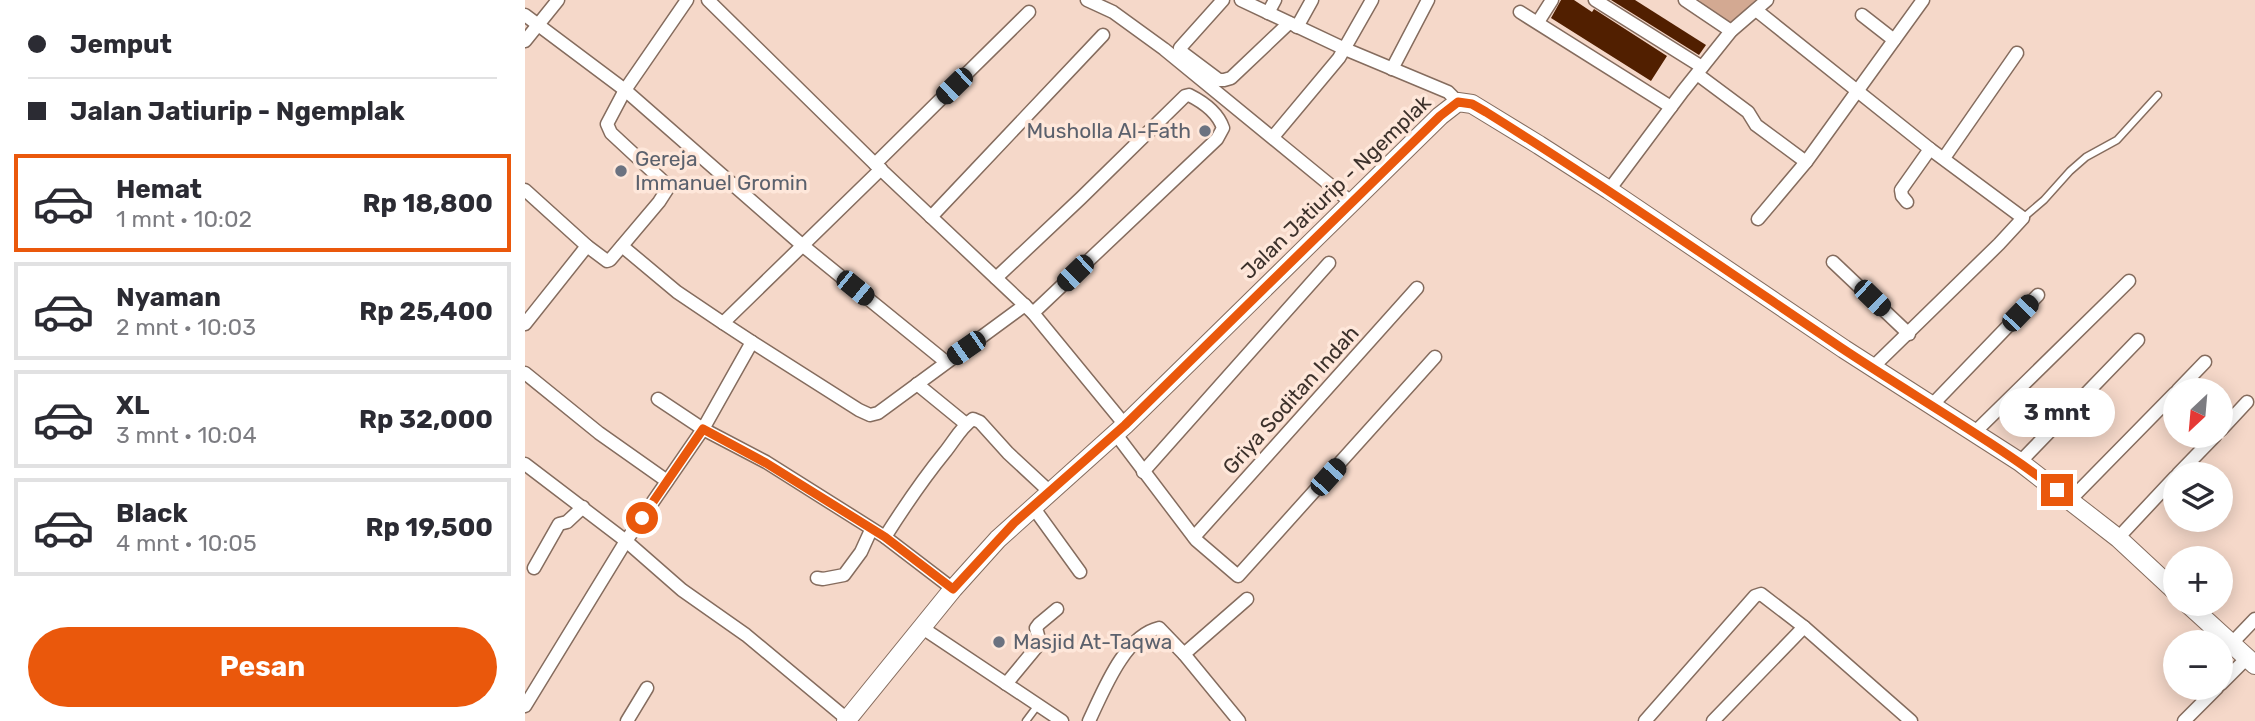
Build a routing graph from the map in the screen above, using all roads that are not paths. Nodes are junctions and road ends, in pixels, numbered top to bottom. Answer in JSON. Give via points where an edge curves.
{"nodes":[{"id":1,"x":558,"y":0,"type":"edge"},
{"id":2,"x":687,"y":0,"type":"edge"},
{"id":3,"x":708,"y":0,"type":"edge"},
{"id":4,"x":1087,"y":0,"type":"edge"},
{"id":5,"x":1223,"y":0,"type":"edge"},
{"id":6,"x":1241,"y":0,"type":"edge"},
{"id":7,"x":1275,"y":0,"type":"edge"},
{"id":8,"x":1312,"y":0,"type":"edge"},
{"id":9,"x":1372,"y":0,"type":"edge"},
{"id":10,"x":1428,"y":0,"type":"edge"},
{"id":11,"x":1552,"y":0,"type":"edge"},
{"id":12,"x":1595,"y":0,"type":"edge"},
{"id":13,"x":1685,"y":0,"type":"edge"},
{"id":14,"x":1767,"y":0,"type":"edge"},
{"id":15,"x":1923,"y":0,"type":"edge"},
{"id":16,"x":1756,"y":10,"type":"junction"},
{"id":17,"x":1029,"y":12,"type":"dead end"},
{"id":18,"x":1520,"y":12,"type":"dead end"},
{"id":19,"x":1268,"y":13,"type":"junction"},
{"id":20,"x":525,"y":15,"type":"edge"},
{"id":21,"x":1863,"y":15,"type":"dead end"},
{"id":22,"x":1538,"y":22,"type":"junction"},
{"id":23,"x":538,"y":25,"type":"junction"},
{"id":24,"x":1293,"y":25,"type":"junction"},
{"id":25,"x":1731,"y":31,"type":"junction"},
{"id":26,"x":1103,"y":35,"type":"dead end"},
{"id":27,"x":1894,"y":40,"type":"junction"},
{"id":28,"x":525,"y":41,"type":"edge"},
{"id":29,"x":1345,"y":48,"type":"junction"},
{"id":30,"x":2018,"y":53,"type":"dead end"},
{"id":31,"x":1392,"y":69,"type":"junction"},
{"id":32,"x":1699,"y":71,"type":"junction"},
{"id":33,"x":625,"y":90,"type":"junction"},
{"id":34,"x":1859,"y":91,"type":"junction"},
{"id":35,"x":2158,"y":95,"type":"dead end"},
{"id":36,"x":1458,"y":102,"type":"junction"},
{"id":37,"x":1671,"y":107,"type":"junction"},
{"id":38,"x":1273,"y":137,"type":"junction"},
{"id":39,"x":1930,"y":149,"type":"junction"},
{"id":40,"x":1944,"y":158,"type":"junction"},
{"id":41,"x":1806,"y":162,"type":"junction"},
{"id":42,"x":878,"y":167,"type":"junction"},
{"id":43,"x":525,"y":190,"type":"edge"},
{"id":44,"x":1609,"y":190,"type":"junction"},
{"id":45,"x":1907,"y":202,"type":"dead end"},
{"id":46,"x":1345,"y":210,"type":"junction"},
{"id":47,"x":931,"y":217,"type":"junction"},
{"id":48,"x":2022,"y":218,"type":"junction"},
{"id":49,"x":1758,"y":219,"type":"dead end"},
{"id":50,"x":801,"y":245,"type":"junction"},
{"id":51,"x":587,"y":246,"type":"junction"},
{"id":52,"x":622,"y":246,"type":"junction"},
{"id":53,"x":1833,"y":262,"type":"dead end"},
{"id":54,"x":1329,"y":263,"type":"dead end"},
{"id":55,"x":996,"y":278,"type":"junction"},
{"id":56,"x":2129,"y":281,"type":"dead end"},
{"id":57,"x":1417,"y":288,"type":"dead end"},
{"id":58,"x":2038,"y":295,"type":"dead end"},
{"id":59,"x":1029,"y":309,"type":"junction"},
{"id":60,"x":723,"y":323,"type":"junction"},
{"id":61,"x":525,"y":324,"type":"edge"},
{"id":62,"x":1909,"y":334,"type":"junction"},
{"id":63,"x":2138,"y":340,"type":"dead end"},
{"id":64,"x":752,"y":342,"type":"junction"},
{"id":65,"x":1435,"y":357,"type":"dead end"},
{"id":66,"x":946,"y":362,"type":"junction"},
{"id":67,"x":2205,"y":362,"type":"dead end"},
{"id":68,"x":1873,"y":368,"type":"junction"},
{"id":69,"x":525,"y":373,"type":"edge"},
{"id":70,"x":2190,"y":378,"type":"edge"},
{"id":71,"x":917,"y":384,"type":"junction"},
{"id":72,"x":658,"y":399,"type":"dead end"},
{"id":73,"x":2247,"y":402,"type":"dead end"},
{"id":74,"x":1932,"y":405,"type":"junction"},
{"id":75,"x":2163,"y":406,"type":"edge"},
{"id":76,"x":2233,"y":417,"type":"edge"},
{"id":77,"x":966,"y":424,"type":"junction"},
{"id":78,"x":703,"y":429,"type":"junction"},
{"id":79,"x":1120,"y":429,"type":"junction"},
{"id":80,"x":1974,"y":433,"type":"junction"},
{"id":81,"x":2204,"y":448,"type":"edge"},
{"id":82,"x":2020,"y":461,"type":"junction"},
{"id":83,"x":2190,"y":462,"type":"edge"},
{"id":84,"x":525,"y":464,"type":"edge"},
{"id":85,"x":1143,"y":472,"type":"junction"},
{"id":86,"x":667,"y":481,"type":"junction"},
{"id":87,"x":2163,"y":491,"type":"edge"},
{"id":88,"x":1050,"y":492,"type":"junction"},
{"id":89,"x":2070,"y":500,"type":"junction"},
{"id":90,"x":583,"y":507,"type":"junction"},
{"id":91,"x":1033,"y":507,"type":"junction"},
{"id":92,"x":871,"y":530,"type":"junction"},
{"id":93,"x":885,"y":537,"type":"junction"},
{"id":94,"x":1194,"y":537,"type":"junction"},
{"id":95,"x":2118,"y":538,"type":"junction"},
{"id":96,"x":626,"y":541,"type":"junction"},
{"id":97,"x":534,"y":568,"type":"dead end"},
{"id":98,"x":1080,"y":572,"type":"dead end"},
{"id":99,"x":817,"y":578,"type":"dead end"},
{"id":100,"x":2163,"y":581,"type":"edge"},
{"id":101,"x":953,"y":589,"type":"junction"},
{"id":102,"x":1247,"y":599,"type":"dead end"},
{"id":103,"x":1057,"y":609,"type":"dead end"},
{"id":104,"x":2201,"y":616,"type":"edge"},
{"id":105,"x":2255,"y":619,"type":"edge"},
{"id":106,"x":921,"y":627,"type":"junction"},
{"id":107,"x":1804,"y":627,"type":"junction"},
{"id":108,"x":2216,"y":630,"type":"edge"},
{"id":109,"x":2233,"y":642,"type":"edge"},
{"id":110,"x":2233,"y":646,"type":"edge"},
{"id":111,"x":1184,"y":654,"type":"junction"},
{"id":112,"x":2251,"y":662,"type":"edge"},
{"id":113,"x":2233,"y":675,"type":"edge"},
{"id":114,"x":1006,"y":684,"type":"junction"},
{"id":115,"x":647,"y":688,"type":"dead end"},
{"id":116,"x":2205,"y":700,"type":"edge"},
{"id":117,"x":1038,"y":705,"type":"junction"},
{"id":118,"x":525,"y":706,"type":"edge"},
{"id":119,"x":847,"y":720,"type":"edge"},
{"id":120,"x":627,"y":721,"type":"edge"},
{"id":121,"x":1026,"y":721,"type":"edge"},
{"id":122,"x":1062,"y":721,"type":"edge"},
{"id":123,"x":1089,"y":721,"type":"edge"},
{"id":124,"x":1240,"y":721,"type":"edge"},
{"id":125,"x":1645,"y":721,"type":"edge"},
{"id":126,"x":1713,"y":721,"type":"edge"},
{"id":127,"x":1911,"y":721,"type":"edge"},
{"id":128,"x":2184,"y":721,"type":"edge"}],
"edges":[{"from":1,"to":23,"type":"street"},
{"from":2,"to":33,"type":"street"},
{"from":3,"to":42,"type":"street"},
{"from":4,"to":38,"type":"street","via":[[1144,34]]},
{"from":5,"to":24,"type":"street","via":[[1180,48],[1219,79],[1230,78]]},
{"from":6,"to":19,"type":"street"},
{"from":7,"to":19,"type":"street"},
{"from":8,"to":24,"type":"street"},
{"from":9,"to":29,"type":"street"},
{"from":10,"to":31,"type":"street"},
{"from":11,"to":22,"type":"street"},
{"from":12,"to":32,"type":"street"},
{"from":13,"to":25,"type":"street"},
{"from":14,"to":16,"type":"street"},
{"from":15,"to":27,"type":"street"},
{"from":16,"to":25,"type":"street"},
{"from":16,"to":34,"type":"street"},
{"from":17,"to":42,"type":"street"},
{"from":18,"to":22,"type":"street"},
{"from":19,"to":24,"type":"street"},
{"from":20,"to":23,"type":"street"},
{"from":21,"to":27,"type":"street"},
{"from":22,"to":37,"type":"street"},
{"from":23,"to":28,"type":"street"},
{"from":23,"to":33,"type":"street"},
{"from":24,"to":29,"type":"street"},
{"from":25,"to":32,"type":"street"},
{"from":26,"to":47,"type":"street"},
{"from":27,"to":34,"type":"street"},
{"from":29,"to":31,"type":"street"},
{"from":29,"to":38,"type":"street"},
{"from":30,"to":40,"type":"street"},
{"from":31,"to":36,"type":"street","via":[[1448,92]]},
{"from":32,"to":37,"type":"street"},
{"from":32,"to":41,"type":"street","via":[[1748,112],[1756,125]]},
{"from":33,"to":50,"type":"street"},
{"from":33,"to":52,"type":"street","via":[[607,128],[668,188]]},
{"from":34,"to":39,"type":"street"},
{"from":34,"to":41,"type":"street"},
{"from":35,"to":48,"type":"lane","via":[[2117,140],[2086,157]]},
{"from":36,"to":44,"type":"street","name":"Jalan Jatiurip - Ngemplak","via":[[1486,112]]},
{"from":36,"to":46,"type":"street","name":"Jalan Jatiurip - Ngemplak"},
{"from":37,"to":44,"type":"street"},
{"from":38,"to":46,"type":"street"},
{"from":39,"to":40,"type":"street"},
{"from":39,"to":45,"type":"street","via":[[1901,190]]},
{"from":40,"to":48,"type":"street"},
{"from":41,"to":49,"type":"street"},
{"from":42,"to":47,"type":"street"},
{"from":42,"to":50,"type":"street"},
{"from":43,"to":51,"type":"street"},
{"from":44,"to":68,"type":"street","name":"Jalan Jatiurip - Ngemplak"},
{"from":46,"to":79,"type":"street","name":"Jalan Jatiurip - Ngemplak"},
{"from":47,"to":55,"type":"street"},
{"from":48,"to":62,"type":"street"},
{"from":50,"to":60,"type":"street"},
{"from":50,"to":66,"type":"street"},
{"from":51,"to":52,"type":"street","via":[[607,261]]},
{"from":51,"to":61,"type":"street"},
{"from":52,"to":60,"type":"street"},
{"from":53,"to":62,"type":"street"},
{"from":54,"to":85,"type":"street"},
{"from":55,"to":59,"type":"street"},
{"from":55,"to":59,"type":"street","via":[[1185,96],[1194,97],[1219,117],[1223,128],[1217,139]]},
{"from":56,"to":80,"type":"street"},
{"from":57,"to":94,"type":"street","name":"Griya Soditan Indah"},
{"from":58,"to":74,"type":"street"},
{"from":59,"to":66,"type":"street"},
{"from":59,"to":79,"type":"street"},
{"from":60,"to":64,"type":"street"},
{"from":62,"to":68,"type":"street"},
{"from":63,"to":82,"type":"street"},
{"from":64,"to":71,"type":"street","via":[[870,415]]},
{"from":64,"to":78,"type":"street"},
{"from":65,"to":94,"type":"street","via":[[1238,576]]},
{"from":66,"to":71,"type":"street"},
{"from":67,"to":70,"type":"street"},
{"from":68,"to":74,"type":"street","name":"Jalan Jatiurip - Ngemplak"},
{"from":69,"to":86,"type":"street"},
{"from":71,"to":77,"type":"street"},
{"from":72,"to":78,"type":"street"},
{"from":73,"to":76,"type":"street"},
{"from":74,"to":80,"type":"street","name":"Jalan Jatiurip - Ngemplak"},
{"from":75,"to":89,"type":"street"},
{"from":77,"to":88,"type":"street","via":[[973,419],[980,422]]},
{"from":77,"to":93,"type":"street"},
{"from":78,"to":86,"type":"street"},
{"from":78,"to":92,"type":"street"},
{"from":79,"to":85,"type":"street"},
{"from":79,"to":88,"type":"street","name":"Jalan Jatiurip - Ngemplak"},
{"from":80,"to":82,"type":"street","name":"Jalan Jatiurip - Ngemplak"},
{"from":81,"to":83,"type":"street"},
{"from":82,"to":89,"type":"street","name":"Jalan Jatiurip - Ngemplak"},
{"from":84,"to":90,"type":"street"},
{"from":85,"to":94,"type":"street"},
{"from":86,"to":96,"type":"street"},
{"from":87,"to":95,"type":"street"},
{"from":88,"to":91,"type":"street","name":"Jalan Jatiurip - Ngemplak"},
{"from":89,"to":95,"type":"street","name":"Jalan Jatiurip - Ngemplak"},
{"from":90,"to":96,"type":"street"},
{"from":90,"to":97,"type":"street","via":[[559,524]]},
{"from":91,"to":98,"type":"street"},
{"from":91,"to":101,"type":"street","name":"Jalan Jatiurip - Ngemplak"},
{"from":92,"to":93,"type":"street"},
{"from":92,"to":99,"type":"street","via":[[844,575]]},
{"from":93,"to":101,"type":"street"},
{"from":95,"to":100,"type":"street","name":"Jalan Jatiurip - Ngemplak"},
{"from":96,"to":118,"type":"street"},
{"from":96,"to":119,"type":"street"},
{"from":101,"to":106,"type":"street","name":"Jalan Jatiurip - Ngemplak"},
{"from":102,"to":111,"type":"street"},
{"from":103,"to":114,"type":"street","via":[[1036,628],[1040,643]]},
{"from":104,"to":108,"type":"street"},
{"from":105,"to":109,"type":"street"},
{"from":106,"to":114,"type":"street"},
{"from":106,"to":119,"type":"street","name":"Jalan Jatiurip - Ngemplak"},
{"from":107,"to":125,"type":"street","via":[[1761,594],[1755,596]]},
{"from":107,"to":126,"type":"street"},
{"from":107,"to":127,"type":"street"},
{"from":110,"to":112,"type":"street"},
{"from":111,"to":123,"type":"street","via":[[1163,630],[1154,628],[1126,651]]},
{"from":111,"to":124,"type":"street"},
{"from":112,"to":113,"type":"street"},
{"from":114,"to":117,"type":"street"},
{"from":115,"to":120,"type":"street"},
{"from":116,"to":128,"type":"street"},
{"from":117,"to":121,"type":"lane"},
{"from":117,"to":122,"type":"street"}]}
